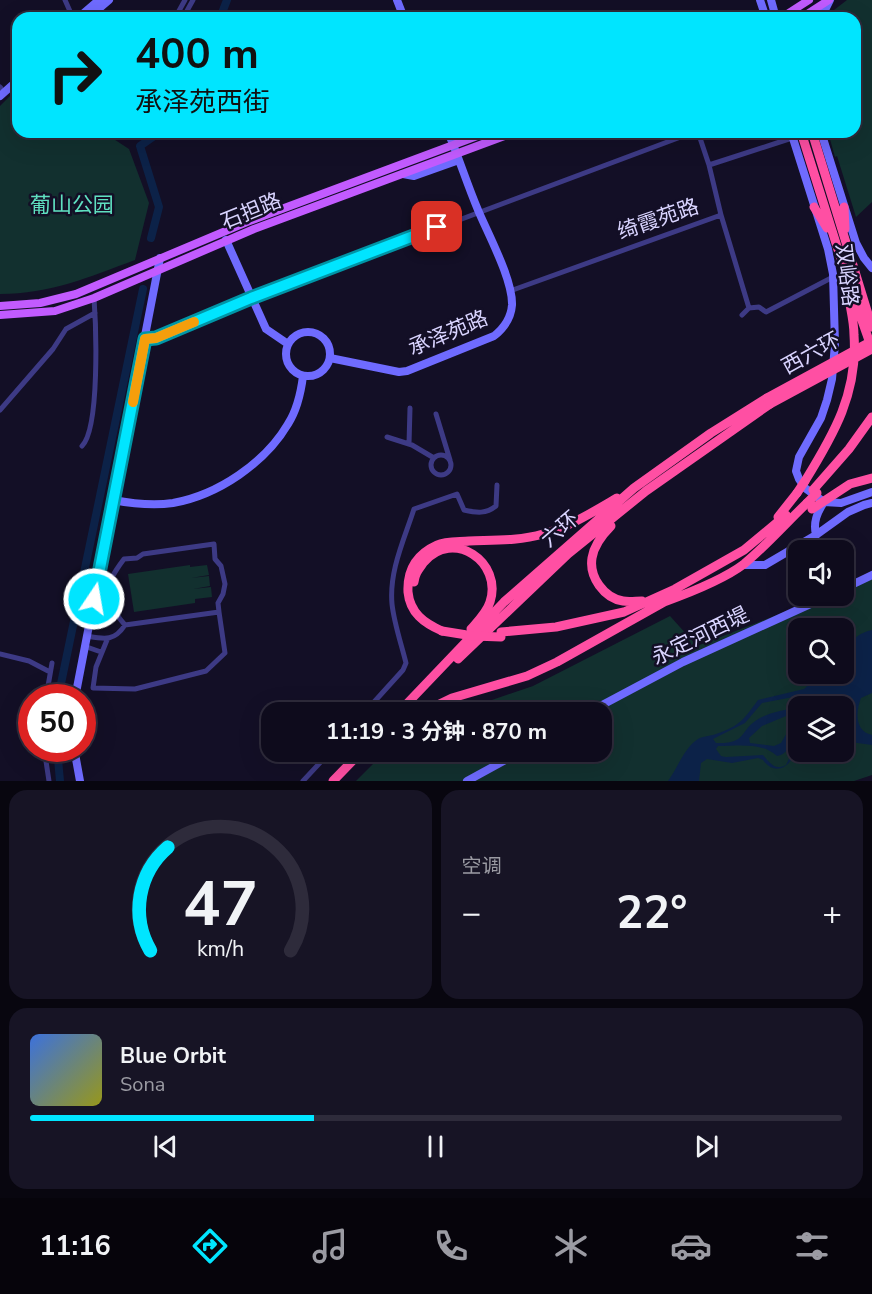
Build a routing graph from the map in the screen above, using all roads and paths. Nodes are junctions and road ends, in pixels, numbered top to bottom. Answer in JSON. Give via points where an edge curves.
{"nodes":[{"id":1,"x":99,"y":0,"type":"edge"},
{"id":2,"x":109,"y":0,"type":"edge"},
{"id":3,"x":809,"y":0,"type":"edge"},
{"id":4,"x":829,"y":0,"type":"edge"},
{"id":5,"x":85,"y":12,"type":"edge"},
{"id":6,"x":95,"y":12,"type":"edge"},
{"id":7,"x":789,"y":12,"type":"edge"},
{"id":8,"x":810,"y":12,"type":"edge"},
{"id":9,"x":12,"y":79,"type":"edge"},
{"id":10,"x":0,"y":90,"type":"edge"},
{"id":11,"x":450,"y":138,"type":"edge"},
{"id":12,"x":479,"y":138,"type":"edge"},
{"id":13,"x":498,"y":138,"type":"edge"},
{"id":14,"x":680,"y":138,"type":"edge"},
{"id":15,"x":698,"y":138,"type":"edge"},
{"id":16,"x":784,"y":138,"type":"edge"},
{"id":17,"x":793,"y":138,"type":"edge"},
{"id":18,"x":803,"y":138,"type":"edge"},
{"id":19,"x":814,"y":138,"type":"edge"},
{"id":20,"x":823,"y":138,"type":"edge"},
{"id":21,"x":456,"y":153,"type":"junction"},
{"id":22,"x":709,"y":165,"type":"junction"},
{"id":23,"x":814,"y":207,"type":"junction"},
{"id":24,"x":844,"y":207,"type":"junction"},
{"id":25,"x":479,"y":211,"type":"junction"},
{"id":26,"x":721,"y":215,"type":"junction"},
{"id":27,"x":226,"y":240,"type":"junction"},
{"id":28,"x":840,"y":242,"type":"junction"},
{"id":29,"x":160,"y":258,"type":"junction"},
{"id":30,"x":872,"y":268,"type":"edge"},
{"id":31,"x":154,"y":272,"type":"junction"},
{"id":32,"x":846,"y":275,"type":"junction"},
{"id":33,"x":833,"y":277,"type":"junction"},
{"id":34,"x":510,"y":291,"type":"junction"},
{"id":35,"x":94,"y":298,"type":"junction"},
{"id":36,"x":251,"y":298,"type":"junction"},
{"id":37,"x":0,"y":306,"type":"edge"},
{"id":38,"x":749,"y":308,"type":"junction"},
{"id":39,"x":95,"y":313,"type":"junction"},
{"id":40,"x":0,"y":315,"type":"edge"},
{"id":41,"x":742,"y":315,"type":"dead end"},
{"id":42,"x":872,"y":327,"type":"edge"},
{"id":43,"x":145,"y":339,"type":"junction"},
{"id":44,"x":872,"y":340,"type":"edge"},
{"id":45,"x":288,"y":344,"type":"junction"},
{"id":46,"x":872,"y":349,"type":"edge"},
{"id":47,"x":330,"y":358,"type":"junction"},
{"id":48,"x":303,"y":376,"type":"junction"},
{"id":49,"x":769,"y":401,"type":"junction"},
{"id":50,"x":410,"y":408,"type":"dead end"},
{"id":51,"x":0,"y":410,"type":"edge"},
{"id":52,"x":436,"y":414,"type":"dead end"},
{"id":53,"x":872,"y":417,"type":"edge"},
{"id":54,"x":872,"y":425,"type":"edge"},
{"id":55,"x":387,"y":437,"type":"dead end"},
{"id":56,"x":409,"y":444,"type":"junction"},
{"id":57,"x":82,"y":446,"type":"dead end"},
{"id":58,"x":851,"y":450,"type":"junction"},
{"id":59,"x":434,"y":458,"type":"junction"},
{"id":60,"x":450,"y":461,"type":"junction"},
{"id":61,"x":872,"y":478,"type":"edge"},
{"id":62,"x":497,"y":485,"type":"dead end"},
{"id":63,"x":634,"y":488,"type":"junction"},
{"id":64,"x":646,"y":491,"type":"junction"},
{"id":65,"x":872,"y":492,"type":"edge"},
{"id":66,"x":114,"y":500,"type":"junction"},
{"id":67,"x":805,"y":501,"type":"junction"},
{"id":68,"x":824,"y":502,"type":"junction"},
{"id":69,"x":872,"y":503,"type":"edge"},
{"id":70,"x":770,"y":534,"type":"junction"},
{"id":71,"x":816,"y":535,"type":"junction"},
{"id":72,"x":743,"y":565,"type":"junction"},
{"id":73,"x":872,"y":575,"type":"edge"},
{"id":74,"x":854,"y":584,"type":"edge"},
{"id":75,"x":647,"y":602,"type":"junction"},
{"id":76,"x":664,"y":602,"type":"junction"},
{"id":77,"x":806,"y":606,"type":"edge"},
{"id":78,"x":219,"y":612,"type":"junction"},
{"id":79,"x":124,"y":625,"type":"junction"},
{"id":80,"x":443,"y":629,"type":"junction"},
{"id":81,"x":501,"y":634,"type":"junction"},
{"id":82,"x":87,"y":636,"type":"junction"},
{"id":83,"x":107,"y":640,"type":"junction"},
{"id":84,"x":84,"y":646,"type":"junction"},
{"id":85,"x":101,"y":652,"type":"junction"},
{"id":86,"x":0,"y":654,"type":"edge"},
{"id":87,"x":52,"y":663,"type":"dead end"},
{"id":88,"x":50,"y":672,"type":"junction"},
{"id":89,"x":430,"y":681,"type":"junction"},
{"id":90,"x":48,"y":684,"type":"edge"},
{"id":91,"x":77,"y":684,"type":"edge"},
{"id":92,"x":374,"y":702,"type":"edge"},
{"id":93,"x":409,"y":702,"type":"edge"},
{"id":94,"x":416,"y":702,"type":"edge"},
{"id":95,"x":444,"y":702,"type":"edge"},
{"id":96,"x":608,"y":702,"type":"edge"},
{"id":97,"x":47,"y":762,"type":"edge"},
{"id":98,"x":77,"y":762,"type":"edge"},
{"id":99,"x":321,"y":762,"type":"edge"},
{"id":100,"x":351,"y":762,"type":"edge"},
{"id":101,"x":358,"y":762,"type":"edge"},
{"id":102,"x":502,"y":762,"type":"edge"},
{"id":103,"x":49,"y":781,"type":"edge"},
{"id":104,"x":80,"y":781,"type":"edge"},
{"id":105,"x":303,"y":781,"type":"edge"},
{"id":106,"x":333,"y":781,"type":"edge"},
{"id":107,"x":340,"y":781,"type":"edge"},
{"id":108,"x":467,"y":781,"type":"edge"}],
"edges":[{"from":1,"to":5,"type":"street"},
{"from":2,"to":6,"type":"street"},
{"from":3,"to":7,"type":"main road"},
{"from":4,"to":8,"type":"main road"},
{"from":9,"to":10,"type":"street"},
{"from":11,"to":21,"type":"street","name":"承泽苑路"},
{"from":12,"to":21,"type":"main road","name":"石担路"},
{"from":13,"to":21,"type":"main road","name":"石担路"},
{"from":14,"to":25,"type":"street"},
{"from":15,"to":22,"type":"street","name":"绮霞苑路"},
{"from":16,"to":22,"type":"street"},
{"from":17,"to":23,"type":"street","name":"双峪路"},
{"from":18,"to":28,"type":"highway","name":"双峪路"},
{"from":19,"to":28,"type":"highway","name":"双峪路"},
{"from":20,"to":24,"type":"street","name":"双峪路"},
{"from":21,"to":25,"type":"street","name":"承泽苑路"},
{"from":21,"to":27,"type":"main road","name":"石担路"},
{"from":21,"to":29,"type":"main road","name":"石担路","via":[[247,222]]},
{"from":22,"to":26,"type":"street","name":"绮霞苑路"},
{"from":23,"to":28,"type":"highway"},
{"from":23,"to":33,"type":"street","name":"双峪路"},
{"from":24,"to":28,"type":"highway"},
{"from":24,"to":30,"type":"street","name":"双峪路","via":[[856,243]]},
{"from":25,"to":34,"type":"street","name":"承泽苑路"},
{"from":25,"to":36,"type":"street"},
{"from":26,"to":34,"type":"street","name":"绮霞苑路"},
{"from":26,"to":38,"type":"street"},
{"from":27,"to":31,"type":"main road","name":"石担路"},
{"from":27,"to":36,"type":"street"},
{"from":28,"to":32,"type":"highway","name":"双峪路"},
{"from":28,"to":42,"type":"highway","name":"双峪路"},
{"from":29,"to":31,"type":"street"},
{"from":29,"to":37,"type":"main road","name":"石担路","via":[[57,300]]},
{"from":31,"to":35,"type":"main road","name":"石担路"},
{"from":31,"to":43,"type":"street"},
{"from":32,"to":46,"type":"highway","name":"双峪路"},
{"from":32,"to":67,"type":"highway","bridge":true,"via":[[854,335],[849,391],[836,429],[805,481]]},
{"from":33,"to":38,"type":"street","via":[[766,312],[759,307]]},
{"from":33,"to":68,"type":"street","name":"双峪路","via":[[832,379],[820,418],[796,471],[805,488]]},
{"from":34,"to":47,"type":"street","name":"承泽苑路","via":[[512,306],[508,320],[494,336],[407,371]]},
{"from":35,"to":39,"type":"street"},
{"from":35,"to":40,"type":"main road","name":"石担路","via":[[55,310]]},
{"from":36,"to":43,"type":"street"},
{"from":36,"to":45,"type":"street","via":[[266,329]]},
{"from":38,"to":41,"type":"street"},
{"from":39,"to":51,"type":"street","via":[[66,329]]},
{"from":39,"to":57,"type":"street","via":[[94,399],[88,435]]},
{"from":43,"to":66,"type":"street"},
{"from":44,"to":49,"type":"highway","name":"西六环","bridge":true},
{"from":45,"to":47,"type":"street","via":[[300,333],[315,333],[327,343]]},
{"from":45,"to":48,"type":"street","via":[[287,363]]},
{"from":46,"to":49,"type":"highway","name":"西六环","bridge":true},
{"from":47,"to":48,"type":"street","via":[[317,374]]},
{"from":48,"to":66,"type":"street","via":[[300,395],[284,431],[234,478],[175,502],[138,505]]},
{"from":49,"to":63,"type":"highway","name":"六环","via":[[711,433]]},
{"from":49,"to":64,"type":"highway","name":"六环"},
{"from":50,"to":56,"type":"street"},
{"from":52,"to":60,"type":"street"},
{"from":53,"to":58,"type":"highway"},
{"from":54,"to":58,"type":"highway"},
{"from":55,"to":56,"type":"street"},
{"from":56,"to":59,"type":"street"},
{"from":58,"to":67,"type":"highway"},
{"from":59,"to":60,"type":"street","via":[[443,455]]},
{"from":59,"to":60,"type":"street","via":[[431,468],[438,475],[448,473]]},
{"from":61,"to":67,"type":"highway","bridge":true},
{"from":62,"to":92,"type":"street","via":[[496,506],[489,512],[464,510],[457,494],[414,509],[392,584],[392,604],[406,663]]},
{"from":63,"to":80,"type":"highway","via":[[559,530],[511,540],[439,543],[423,554],[412,566],[408,595],[426,624]]},
{"from":63,"to":89,"type":"highway","name":"六环","via":[[504,602]]},
{"from":64,"to":75,"type":"highway","via":[[604,533],[592,559],[594,577],[608,595],[621,601]]},
{"from":64,"to":94,"type":"highway","name":"六环","via":[[568,554]]},
{"from":65,"to":68,"type":"street","via":[[841,503]]},
{"from":66,"to":82,"type":"street"},
{"from":67,"to":70,"type":"highway"},
{"from":67,"to":70,"type":"highway"},
{"from":68,"to":71,"type":"street","via":[[813,525]]},
{"from":69,"to":71,"type":"street","via":[[848,512]]},
{"from":70,"to":72,"type":"highway"},
{"from":70,"to":75,"type":"highway","via":[[675,590]]},
{"from":71,"to":72,"type":"street","via":[[765,565]]},
{"from":72,"to":76,"type":"highway"},
{"from":73,"to":74,"type":"street"},
{"from":75,"to":81,"type":"highway","via":[[592,620]]},
{"from":76,"to":81,"type":"highway","via":[[593,625],[557,632]]},
{"from":76,"to":95,"type":"highway","via":[[527,676]]},
{"from":77,"to":96,"type":"street","name":"永定河西堤","via":[[683,662]]},
{"from":78,"to":79,"type":"street"},
{"from":78,"to":79,"type":"street","via":[[225,584],[215,559],[214,543],[124,559],[107,587],[112,608]]},
{"from":78,"to":85,"type":"street","via":[[225,653],[206,671],[135,689],[93,688]]},
{"from":79,"to":83,"type":"street","via":[[117,636]]},
{"from":80,"to":81,"type":"highway"},
{"from":80,"to":89,"type":"highway","via":[[417,605],[414,574],[429,556],[442,550],[469,550],[480,558],[489,573],[493,590],[489,604]]},
{"from":82,"to":83,"type":"street"},
{"from":82,"to":84,"type":"street"},
{"from":83,"to":85,"type":"street"},
{"from":84,"to":85,"type":"street"},
{"from":84,"to":91,"type":"street"},
{"from":86,"to":88,"type":"street","via":[[29,661]]},
{"from":87,"to":88,"type":"street"},
{"from":88,"to":90,"type":"street"},
{"from":89,"to":93,"type":"highway","name":"六环"},
{"from":97,"to":103,"type":"street"},
{"from":98,"to":104,"type":"street"},
{"from":99,"to":105,"type":"street"},
{"from":100,"to":106,"type":"highway"},
{"from":101,"to":107,"type":"highway"},
{"from":102,"to":108,"type":"street"}]}
